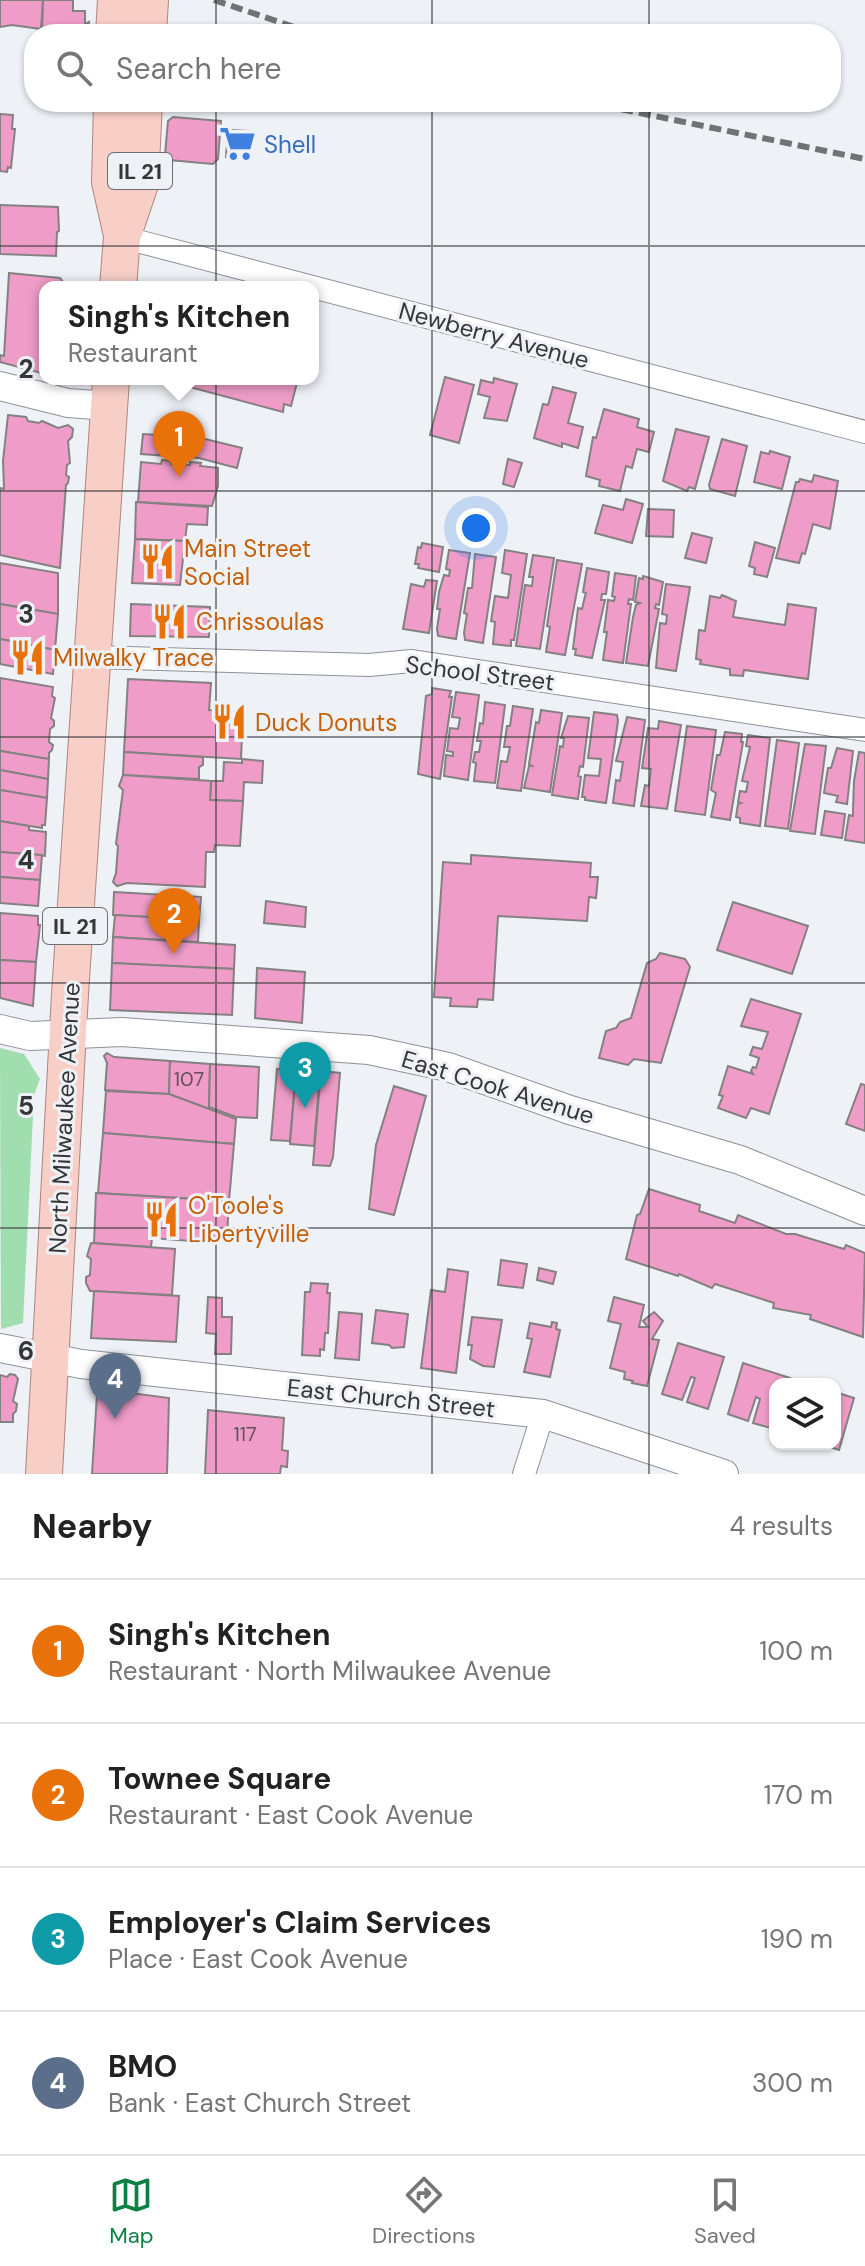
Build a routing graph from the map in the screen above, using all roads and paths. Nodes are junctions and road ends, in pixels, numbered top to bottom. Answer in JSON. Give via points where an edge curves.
{"nodes":[{"id":1,"x":116,"y":0,"type":"edge"},
{"id":2,"x":150,"y":0,"type":"edge"},
{"id":3,"x":115,"y":24,"type":"edge"},
{"id":4,"x":149,"y":24,"type":"edge"},
{"id":5,"x":112,"y":112,"type":"edge"},
{"id":6,"x":144,"y":112,"type":"edge"},
{"id":7,"x":122,"y":237,"type":"junction"},
{"id":8,"x":118,"y":281,"type":"edge"},
{"id":9,"x":290,"y":281,"type":"edge"},
{"id":10,"x":319,"y":289,"type":"edge"},
{"id":11,"x":0,"y":386,"type":"edge"},
{"id":12,"x":110,"y":393,"type":"edge"},
{"id":13,"x":865,"y":432,"type":"edge"},
{"id":14,"x":92,"y":657,"type":"junction"},
{"id":15,"x":865,"y":730,"type":"edge"},
{"id":16,"x":0,"y":1029,"type":"edge"},
{"id":17,"x":68,"y":1034,"type":"junction"},
{"id":18,"x":865,"y":1211,"type":"edge"},
{"id":19,"x":0,"y":1348,"type":"edge"},
{"id":20,"x":50,"y":1359,"type":"junction"},
{"id":21,"x":543,"y":1414,"type":"junction"},
{"id":22,"x":44,"y":1474,"type":"edge"},
{"id":23,"x":524,"y":1474,"type":"edge"},
{"id":24,"x":724,"y":1474,"type":"edge"}],
"edges":[{"from":1,"to":3,"type":"main road"},
{"from":2,"to":4,"type":"main road"},
{"from":5,"to":7,"type":"main road","number":"IL 21","via":[[110,182]]},
{"from":6,"to":7,"type":"main road","number":"IL 21","via":[[140,184]]},
{"from":7,"to":8,"type":"main road","number":"IL 21"},
{"from":7,"to":9,"type":"street","name":"Newberry Avenue"},
{"from":10,"to":13,"type":"street","name":"Newberry Avenue"},
{"from":11,"to":12,"type":"street","via":[[68,403]]},
{"from":12,"to":14,"type":"main road","name":"North Milwaukee Avenue","number":"IL 21"},
{"from":14,"to":15,"type":"street","name":"School Street","via":[[369,665],[412,661]]},
{"from":14,"to":17,"type":"main road","name":"North Milwaukee Avenue","number":"IL 21"},
{"from":16,"to":17,"type":"street","name":"East Cook Avenue","via":[[30,1036]]},
{"from":17,"to":18,"type":"street","name":"East Cook Avenue","via":[[122,1032],[267,1042],[369,1050],[419,1060],[740,1160]]},
{"from":17,"to":20,"type":"main road","name":"North Milwaukee Avenue","number":"IL 21"},
{"from":19,"to":20,"type":"street","name":"East Church Street"},
{"from":20,"to":21,"type":"street","name":"East Church Street"},
{"from":20,"to":22,"type":"main road","name":"North Milwaukee Avenue","number":"IL 21"},
{"from":21,"to":23,"type":"street"},
{"from":21,"to":24,"type":"street","name":"East Church Street"}]}
